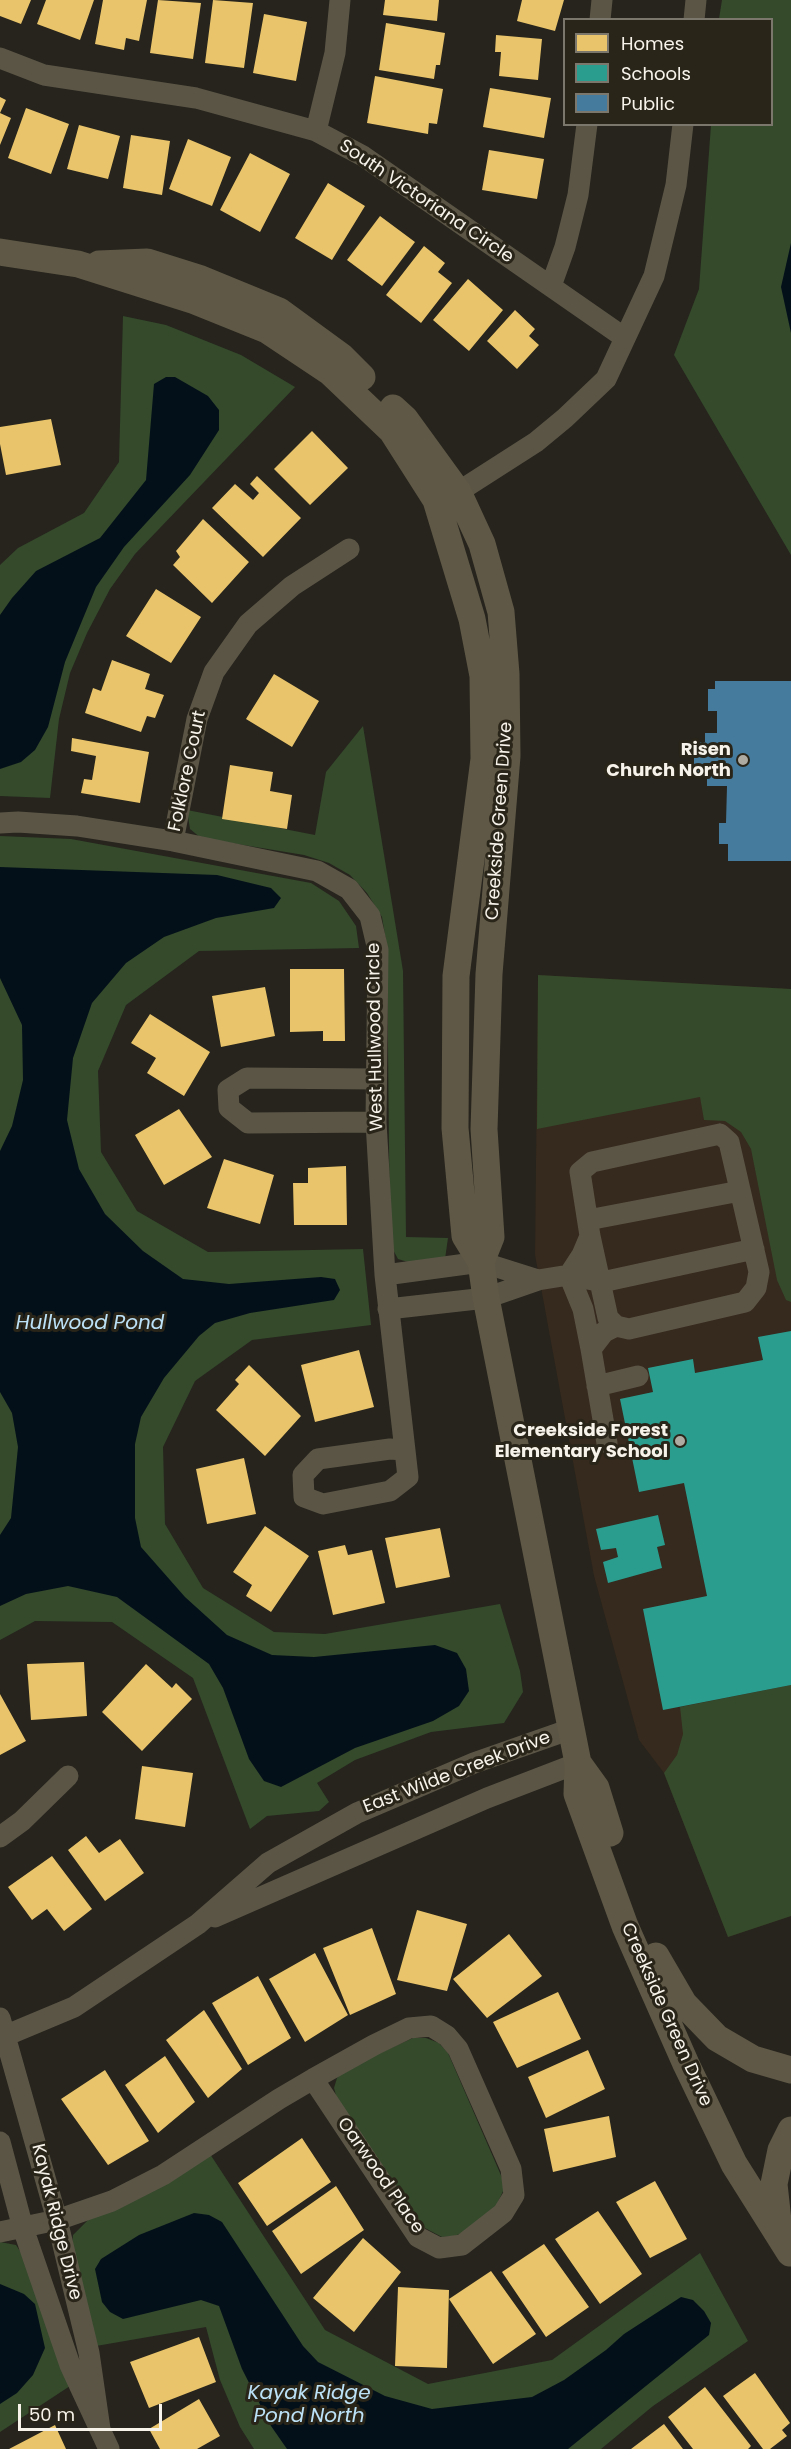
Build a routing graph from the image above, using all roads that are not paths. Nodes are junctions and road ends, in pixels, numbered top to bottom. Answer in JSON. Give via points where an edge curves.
{"nodes":[{"id":1,"x":340,"y":0,"type":"edge"},
{"id":2,"x":602,"y":0,"type":"edge"},
{"id":3,"x":696,"y":0,"type":"edge"},
{"id":4,"x":600,"y":18,"type":"edge"},
{"id":5,"x":694,"y":18,"type":"edge"},
{"id":6,"x":0,"y":58,"type":"edge"},
{"id":7,"x":587,"y":126,"type":"edge"},
{"id":8,"x":682,"y":126,"type":"edge"},
{"id":9,"x":316,"y":130,"type":"junction"},
{"id":10,"x":0,"y":252,"type":"edge"},
{"id":11,"x":551,"y":286,"type":"junction"},
{"id":12,"x":625,"y":338,"type":"junction"},
{"id":13,"x":447,"y":496,"type":"junction"},
{"id":14,"x":349,"y":549,"type":"dead end"},
{"id":15,"x":0,"y":824,"type":"edge"},
{"id":16,"x":173,"y":841,"type":"junction"},
{"id":17,"x":376,"y":1080,"type":"junction"},
{"id":18,"x":376,"y":1122,"type":"junction"},
{"id":19,"x":740,"y":1191,"type":"junction"},
{"id":20,"x":589,"y":1228,"type":"junction"},
{"id":21,"x":753,"y":1249,"type":"junction"},
{"id":22,"x":481,"y":1262,"type":"junction"},
{"id":23,"x":385,"y":1275,"type":"junction"},
{"id":24,"x":569,"y":1275,"type":"junction"},
{"id":25,"x":538,"y":1280,"type":"junction"},
{"id":26,"x":602,"y":1282,"type":"junction"},
{"id":27,"x":486,"y":1298,"type":"junction"},
{"id":28,"x":388,"y":1310,"type":"junction"},
{"id":29,"x":616,"y":1326,"type":"junction"},
{"id":30,"x":591,"y":1349,"type":"junction"},
{"id":31,"x":638,"y":1377,"type":"dead end"},
{"id":32,"x":597,"y":1386,"type":"junction"},
{"id":33,"x":607,"y":1443,"type":"dead end"},
{"id":34,"x":404,"y":1450,"type":"junction"},
{"id":35,"x":571,"y":1729,"type":"junction"},
{"id":36,"x":578,"y":1763,"type":"junction"},
{"id":37,"x":68,"y":1776,"type":"dead end"},
{"id":38,"x":0,"y":1837,"type":"edge"},
{"id":39,"x":198,"y":1924,"type":"junction"},
{"id":40,"x":2,"y":2031,"type":"edge"},
{"id":41,"x":791,"y":2070,"type":"edge"},
{"id":42,"x":313,"y":2079,"type":"junction"},
{"id":43,"x":791,"y":2130,"type":"edge"},
{"id":44,"x":0,"y":2142,"type":"edge"},
{"id":45,"x":57,"y":2220,"type":"junction"},
{"id":46,"x":23,"y":2228,"type":"junction"},
{"id":47,"x":0,"y":2232,"type":"edge"},
{"id":48,"x":790,"y":2254,"type":"edge"},
{"id":49,"x":100,"y":2429,"type":"junction"},
{"id":50,"x":109,"y":2449,"type":"edge"}],
"edges":[{"from":1,"to":9,"type":"street","via":[[335,53]]},
{"from":2,"to":4,"type":"street"},
{"from":3,"to":5,"type":"street"},
{"from":6,"to":9,"type":"street","name":"South Victoriana Circle","via":[[44,75],[196,98]]},
{"from":7,"to":11,"type":"street","via":[[578,195]]},
{"from":8,"to":12,"type":"street","via":[[676,185],[654,276]]},
{"from":9,"to":11,"type":"street","name":"South Victoriana Circle","via":[[363,156]]},
{"from":10,"to":13,"type":"main road","name":"Creekside Green Drive","via":[[78,264],[195,301],[267,330],[330,372],[392,431]]},
{"from":11,"to":12,"type":"street","name":"South Victoriana Circle"},
{"from":12,"to":13,"type":"street","via":[[606,379],[565,418],[511,459]]},
{"from":13,"to":22,"type":"main road","name":"Creekside Green Drive","via":[[482,544],[501,612],[506,674],[507,756],[489,974],[484,1129],[491,1237]]},
{"from":14,"to":16,"type":"street","name":"Folklore Court","via":[[292,586],[248,624],[214,672],[197,719]]},
{"from":15,"to":16,"type":"street","name":"West Hullwood Circle","via":[[77,826]]},
{"from":16,"to":17,"type":"street","name":"West Hullwood Circle","via":[[317,871],[349,889],[370,916],[378,950]]},
{"from":17,"to":18,"type":"street","name":"West Hullwood Circle"},
{"from":17,"to":18,"type":"street","via":[[247,1078],[228,1090],[229,1108],[248,1123]]},
{"from":18,"to":23,"type":"street","name":"West Hullwood Circle"},
{"from":19,"to":20,"type":"street"},
{"from":19,"to":20,"type":"street","via":[[729,1142],[720,1134],[592,1162],[580,1172]]},
{"from":19,"to":21,"type":"street"},
{"from":20,"to":24,"type":"street","via":[[582,1255]]},
{"from":20,"to":26,"type":"street"},
{"from":21,"to":26,"type":"street"},
{"from":21,"to":29,"type":"street","via":[[759,1272],[756,1288],[745,1302],[629,1329]]},
{"from":22,"to":23,"type":"street"},
{"from":22,"to":25,"type":"street"},
{"from":22,"to":27,"type":"main road","name":"Creekside Green Drive"},
{"from":23,"to":28,"type":"street","name":"West Hullwood Circle"},
{"from":24,"to":25,"type":"street"},
{"from":24,"to":26,"type":"street"},
{"from":24,"to":30,"type":"street","via":[[583,1309]]},
{"from":25,"to":27,"type":"street"},
{"from":26,"to":29,"type":"street","via":[[608,1318]]},
{"from":27,"to":28,"type":"street"},
{"from":27,"to":35,"type":"main road","name":"Creekside Green Drive"},
{"from":28,"to":34,"type":"street","name":"West Hullwood Circle"},
{"from":29,"to":30,"type":"street","via":[[604,1332]]},
{"from":30,"to":32,"type":"street"},
{"from":31,"to":32,"type":"street"},
{"from":32,"to":33,"type":"street"},
{"from":34,"to":34,"type":"street","name":"West Hullwood Circle","via":[[408,1477],[390,1491],[323,1504],[304,1497],[303,1475],[318,1460]]},
{"from":35,"to":36,"type":"main road","name":"Creekside Green Drive"},
{"from":35,"to":39,"type":"street","name":"East Wilde Creek Drive","via":[[474,1763],[357,1813],[268,1863]]},
{"from":36,"to":39,"type":"street","name":"East Wilde Creek Drive","via":[[487,1798]]},
{"from":36,"to":41,"type":"main road","name":"Creekside Green Drive","via":[[596,1788],[646,1933],[684,2004],[717,2038],[736,2050]]},
{"from":36,"to":48,"type":"main road","name":"Creekside Green Drive","via":[[577,1794],[629,1936],[734,2164]]},
{"from":37,"to":38,"type":"street"},
{"from":39,"to":40,"type":"street","name":"East Wilde Creek Drive","via":[[74,2007]]},
{"from":40,"to":45,"type":"street","name":"Kayak Ridge Drive"},
{"from":42,"to":42,"type":"street","name":"Oarwood Place","via":[[418,2237],[438,2248],[462,2245],[503,2213],[514,2195],[511,2169],[458,2049],[447,2036],[431,2026],[409,2028]]},
{"from":42,"to":45,"type":"street","name":"Oarwood Place","via":[[163,2175],[112,2201]]},
{"from":43,"to":48,"type":"main road","via":[[781,2150],[774,2184],[776,2218]]},
{"from":44,"to":46,"type":"street","name":"Kayak Ridge Drive"},
{"from":45,"to":46,"type":"street","name":"Oarwood Place"},
{"from":45,"to":49,"type":"street","name":"Kayak Ridge Drive","via":[[89,2353]]},
{"from":46,"to":47,"type":"street","name":"Oarwood Place"},
{"from":46,"to":49,"type":"street","name":"Kayak Ridge Drive","via":[[70,2365]]},
{"from":49,"to":50,"type":"street","name":"Kayak Ridge Drive"}]}
